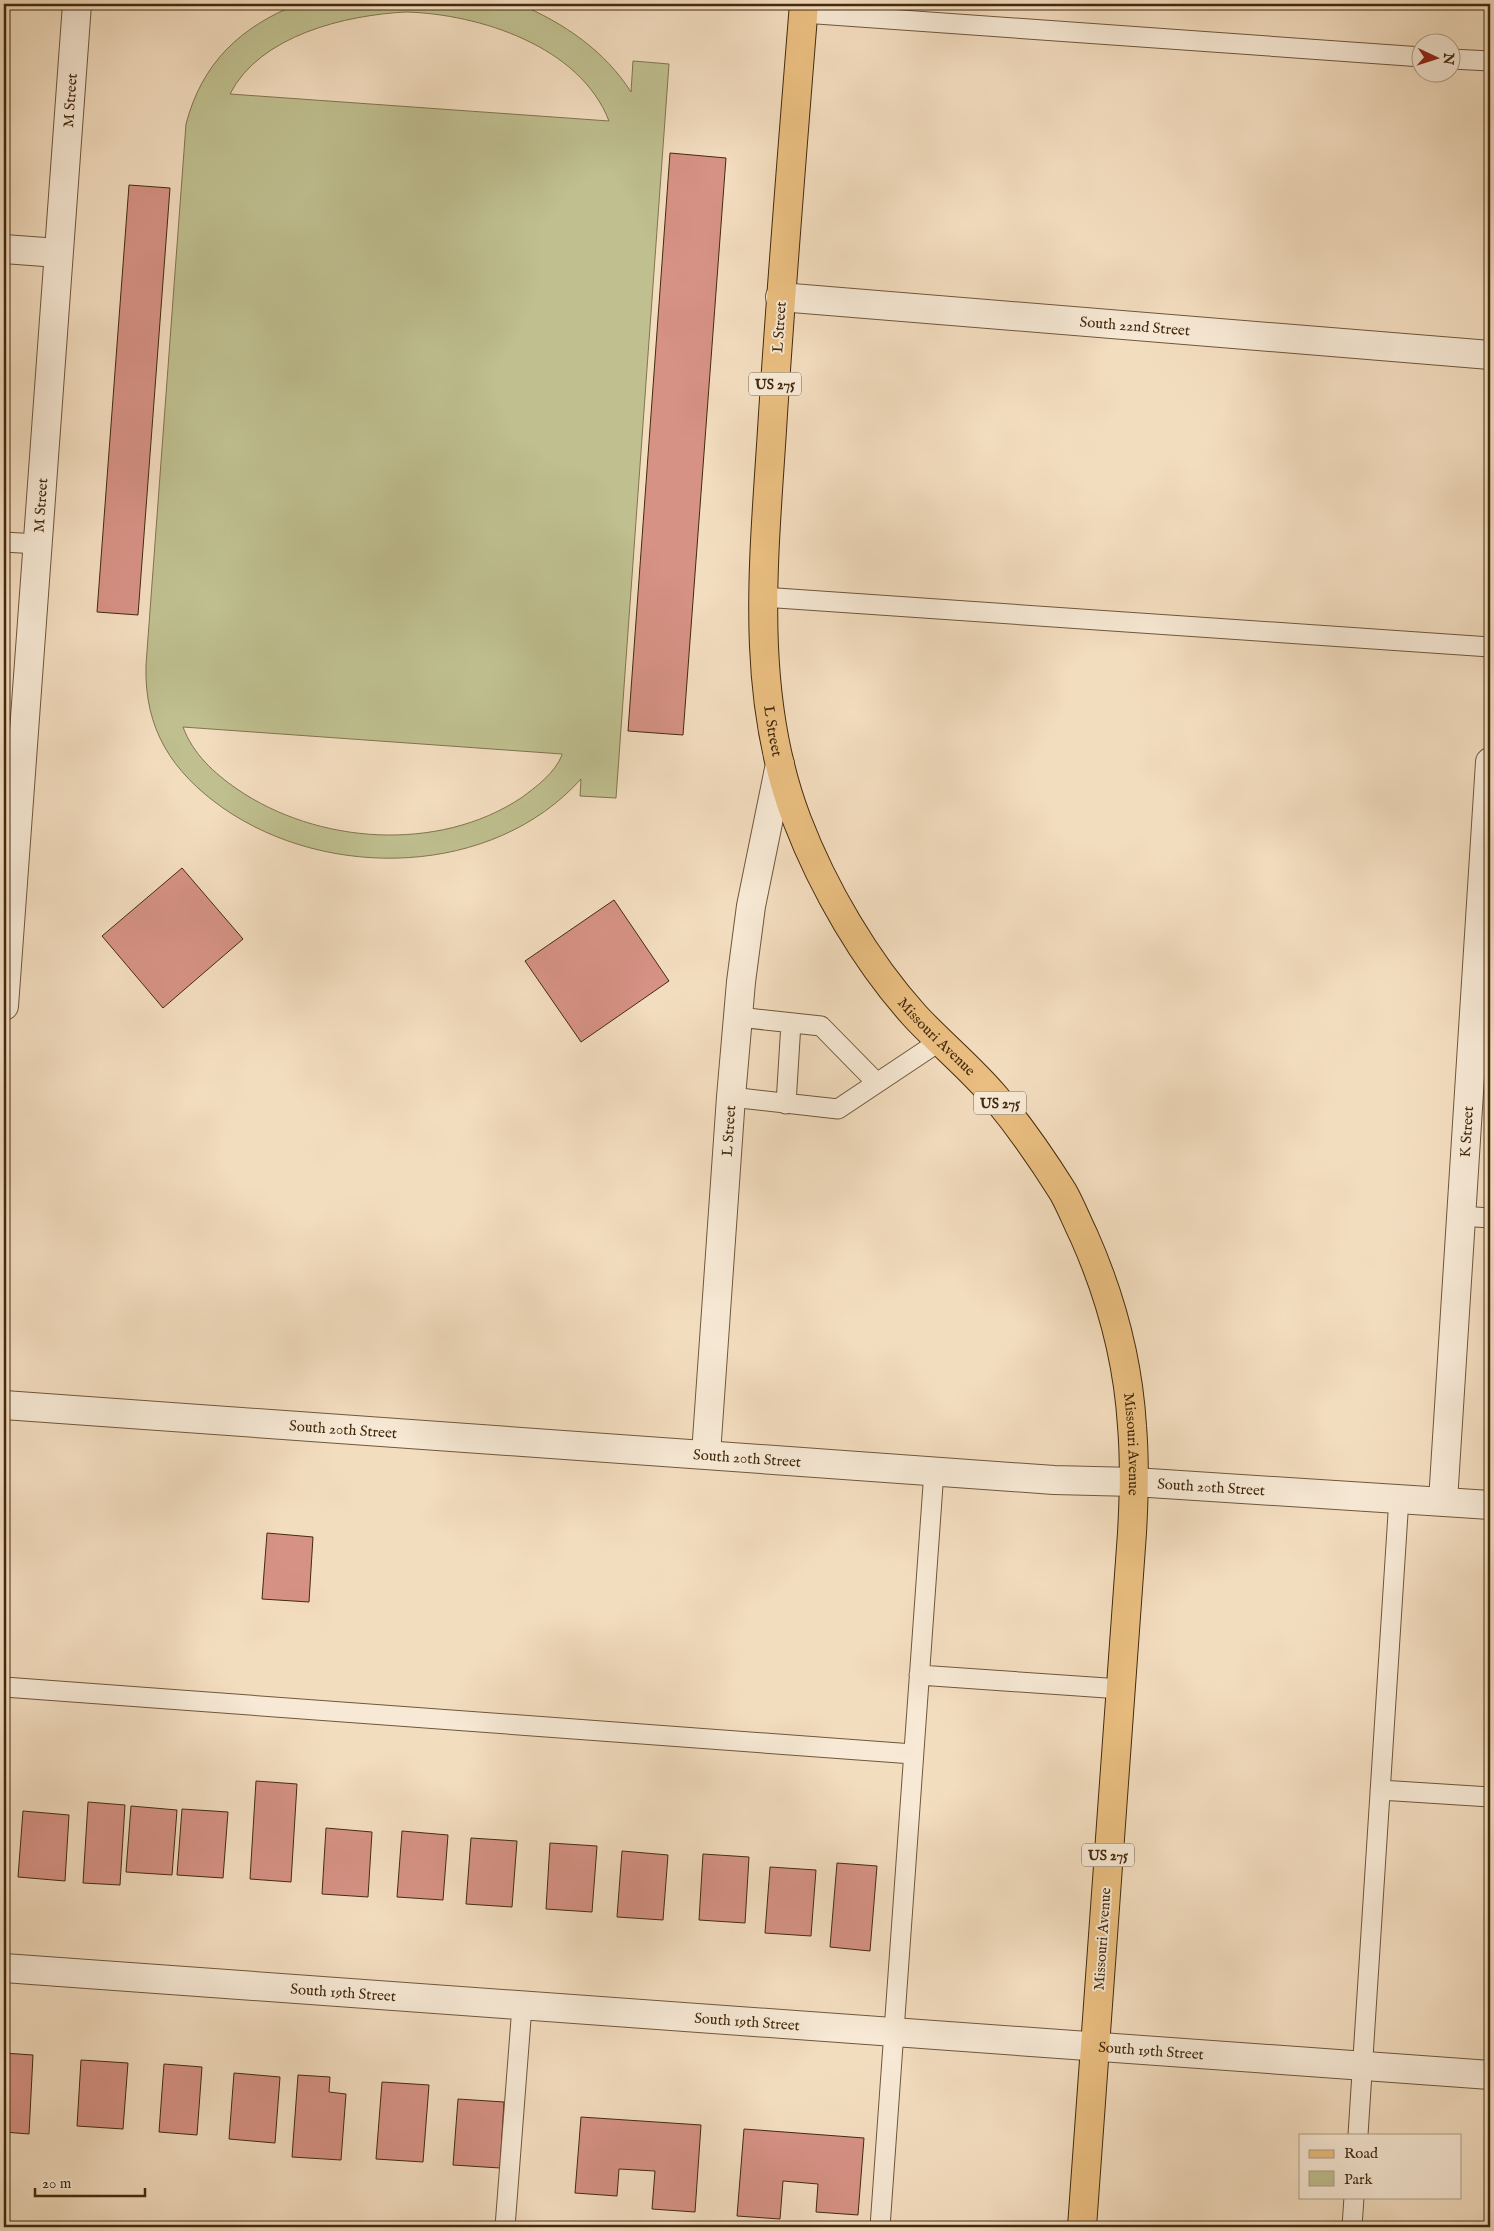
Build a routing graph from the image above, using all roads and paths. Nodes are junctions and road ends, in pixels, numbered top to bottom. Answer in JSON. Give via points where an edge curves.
{"nodes":[{"id":1,"x":77,"y":4,"type":"edge"},
{"id":2,"x":803,"y":9,"type":"edge"},
{"id":3,"x":1412,"y":56,"type":"edge"},
{"id":4,"x":1462,"y":60,"type":"edge"},
{"id":5,"x":1490,"y":62,"type":"edge"},
{"id":6,"x":4,"y":249,"type":"edge"},
{"id":7,"x":58,"y":253,"type":"junction"},
{"id":8,"x":780,"y":298,"type":"junction"},
{"id":9,"x":1490,"y":355,"type":"edge"},
{"id":10,"x":4,"y":542,"type":"edge"},
{"id":11,"x":37,"y":544,"type":"junction"},
{"id":12,"x":762,"y":597,"type":"junction"},
{"id":13,"x":1490,"y":648,"type":"edge"},
{"id":14,"x":1490,"y":762,"type":"edge"},
{"id":15,"x":780,"y":764,"type":"junction"},
{"id":16,"x":1485,"y":933,"type":"edge"},
{"id":17,"x":4,"y":1006,"type":"edge"},
{"id":18,"x":738,"y":1017,"type":"junction"},
{"id":19,"x":791,"y":1023,"type":"junction"},
{"id":20,"x":940,"y":1041,"type":"junction"},
{"id":21,"x":877,"y":1083,"type":"junction"},
{"id":22,"x":731,"y":1097,"type":"junction"},
{"id":23,"x":786,"y":1104,"type":"junction"},
{"id":24,"x":1461,"y":1216,"type":"junction"},
{"id":25,"x":1490,"y":1218,"type":"edge"},
{"id":26,"x":4,"y":1404,"type":"edge"},
{"id":27,"x":706,"y":1454,"type":"junction"},
{"id":28,"x":934,"y":1471,"type":"junction"},
{"id":29,"x":1134,"y":1482,"type":"junction"},
{"id":30,"x":1399,"y":1498,"type":"junction"},
{"id":31,"x":1443,"y":1502,"type":"junction"},
{"id":32,"x":1490,"y":1505,"type":"edge"},
{"id":33,"x":919,"y":1675,"type":"junction"},
{"id":34,"x":4,"y":1687,"type":"edge"},
{"id":35,"x":1120,"y":1689,"type":"junction"},
{"id":36,"x":914,"y":1754,"type":"junction"},
{"id":37,"x":1380,"y":1790,"type":"junction"},
{"id":38,"x":1490,"y":1797,"type":"edge"},
{"id":39,"x":4,"y":1968,"type":"edge"},
{"id":40,"x":522,"y":2006,"type":"junction"},
{"id":41,"x":893,"y":2033,"type":"junction"},
{"id":42,"x":1094,"y":2048,"type":"junction"},
{"id":43,"x":1363,"y":2066,"type":"junction"},
{"id":44,"x":1490,"y":2075,"type":"edge"},
{"id":45,"x":1358,"y":2134,"type":"edge"},
{"id":46,"x":1354,"y":2198,"type":"edge"},
{"id":47,"x":505,"y":2227,"type":"edge"},
{"id":48,"x":880,"y":2227,"type":"edge"},
{"id":49,"x":1082,"y":2227,"type":"edge"},
{"id":50,"x":1352,"y":2227,"type":"edge"}],
"edges":[{"from":1,"to":7,"type":"street","name":"M Street"},
{"from":2,"to":3,"type":"lane"},
{"from":2,"to":8,"type":"main road","name":"L Street","number":"US 275"},
{"from":4,"to":5,"type":"lane"},
{"from":6,"to":7,"type":"street"},
{"from":7,"to":11,"type":"street","name":"M Street"},
{"from":8,"to":9,"type":"street","name":"South 22nd Street"},
{"from":8,"to":12,"type":"main road","name":"L Street","number":"US 275"},
{"from":10,"to":11,"type":"lane"},
{"from":11,"to":17,"type":"street","name":"M Street"},
{"from":12,"to":13,"type":"lane"},
{"from":12,"to":15,"type":"main road","name":"L Street","number":"US 275","via":[[768,713]]},
{"from":14,"to":16,"type":"street","name":"K Street"},
{"from":15,"to":18,"type":"street","name":"L Street","via":[[751,906]]},
{"from":15,"to":20,"type":"main road","name":"Missouri Avenue","number":"US 275","via":[[797,821],[840,912],[873,964]]},
{"from":16,"to":24,"type":"street","name":"K Street"},
{"from":18,"to":19,"type":"lane"},
{"from":18,"to":22,"type":"street","name":"L Street"},
{"from":19,"to":21,"type":"lane","via":[[821,1026]]},
{"from":19,"to":23,"type":"lane"},
{"from":20,"to":21,"type":"lane"},
{"from":20,"to":29,"type":"main road","name":"Missouri Avenue","number":"US 275","via":[[994,1096],[1029,1143],[1065,1195],[1092,1256],[1111,1306],[1125,1368],[1132,1424]]},
{"from":21,"to":23,"type":"lane","via":[[838,1109]]},
{"from":22,"to":23,"type":"lane"},
{"from":22,"to":27,"type":"street","name":"L Street"},
{"from":24,"to":25,"type":"lane"},
{"from":24,"to":31,"type":"street","name":"K Street"},
{"from":26,"to":27,"type":"street","name":"South 20th Street"},
{"from":27,"to":28,"type":"street","name":"South 20th Street"},
{"from":28,"to":29,"type":"street","name":"South 20th Street"},
{"from":28,"to":33,"type":"lane"},
{"from":29,"to":30,"type":"street","name":"South 20th Street"},
{"from":29,"to":35,"type":"main road","name":"Missouri Avenue","number":"US 275"},
{"from":30,"to":31,"type":"street","name":"South 20th Street"},
{"from":30,"to":37,"type":"lane"},
{"from":31,"to":32,"type":"street","name":"South 20th Street"},
{"from":33,"to":35,"type":"lane"},
{"from":33,"to":36,"type":"lane"},
{"from":34,"to":36,"type":"lane"},
{"from":35,"to":42,"type":"main road","name":"Missouri Avenue","number":"US 275"},
{"from":36,"to":41,"type":"lane"},
{"from":37,"to":38,"type":"lane"},
{"from":37,"to":43,"type":"lane"},
{"from":39,"to":40,"type":"street","name":"South 19th Street"},
{"from":40,"to":41,"type":"street","name":"South 19th Street"},
{"from":40,"to":47,"type":"lane"},
{"from":41,"to":42,"type":"street","name":"South 19th Street"},
{"from":41,"to":48,"type":"lane"},
{"from":42,"to":43,"type":"street","name":"South 19th Street"},
{"from":42,"to":49,"type":"main road","name":"Missouri Avenue","number":"US 275"},
{"from":43,"to":44,"type":"street","name":"South 19th Street"},
{"from":43,"to":45,"type":"lane"},
{"from":46,"to":50,"type":"lane"}]}
